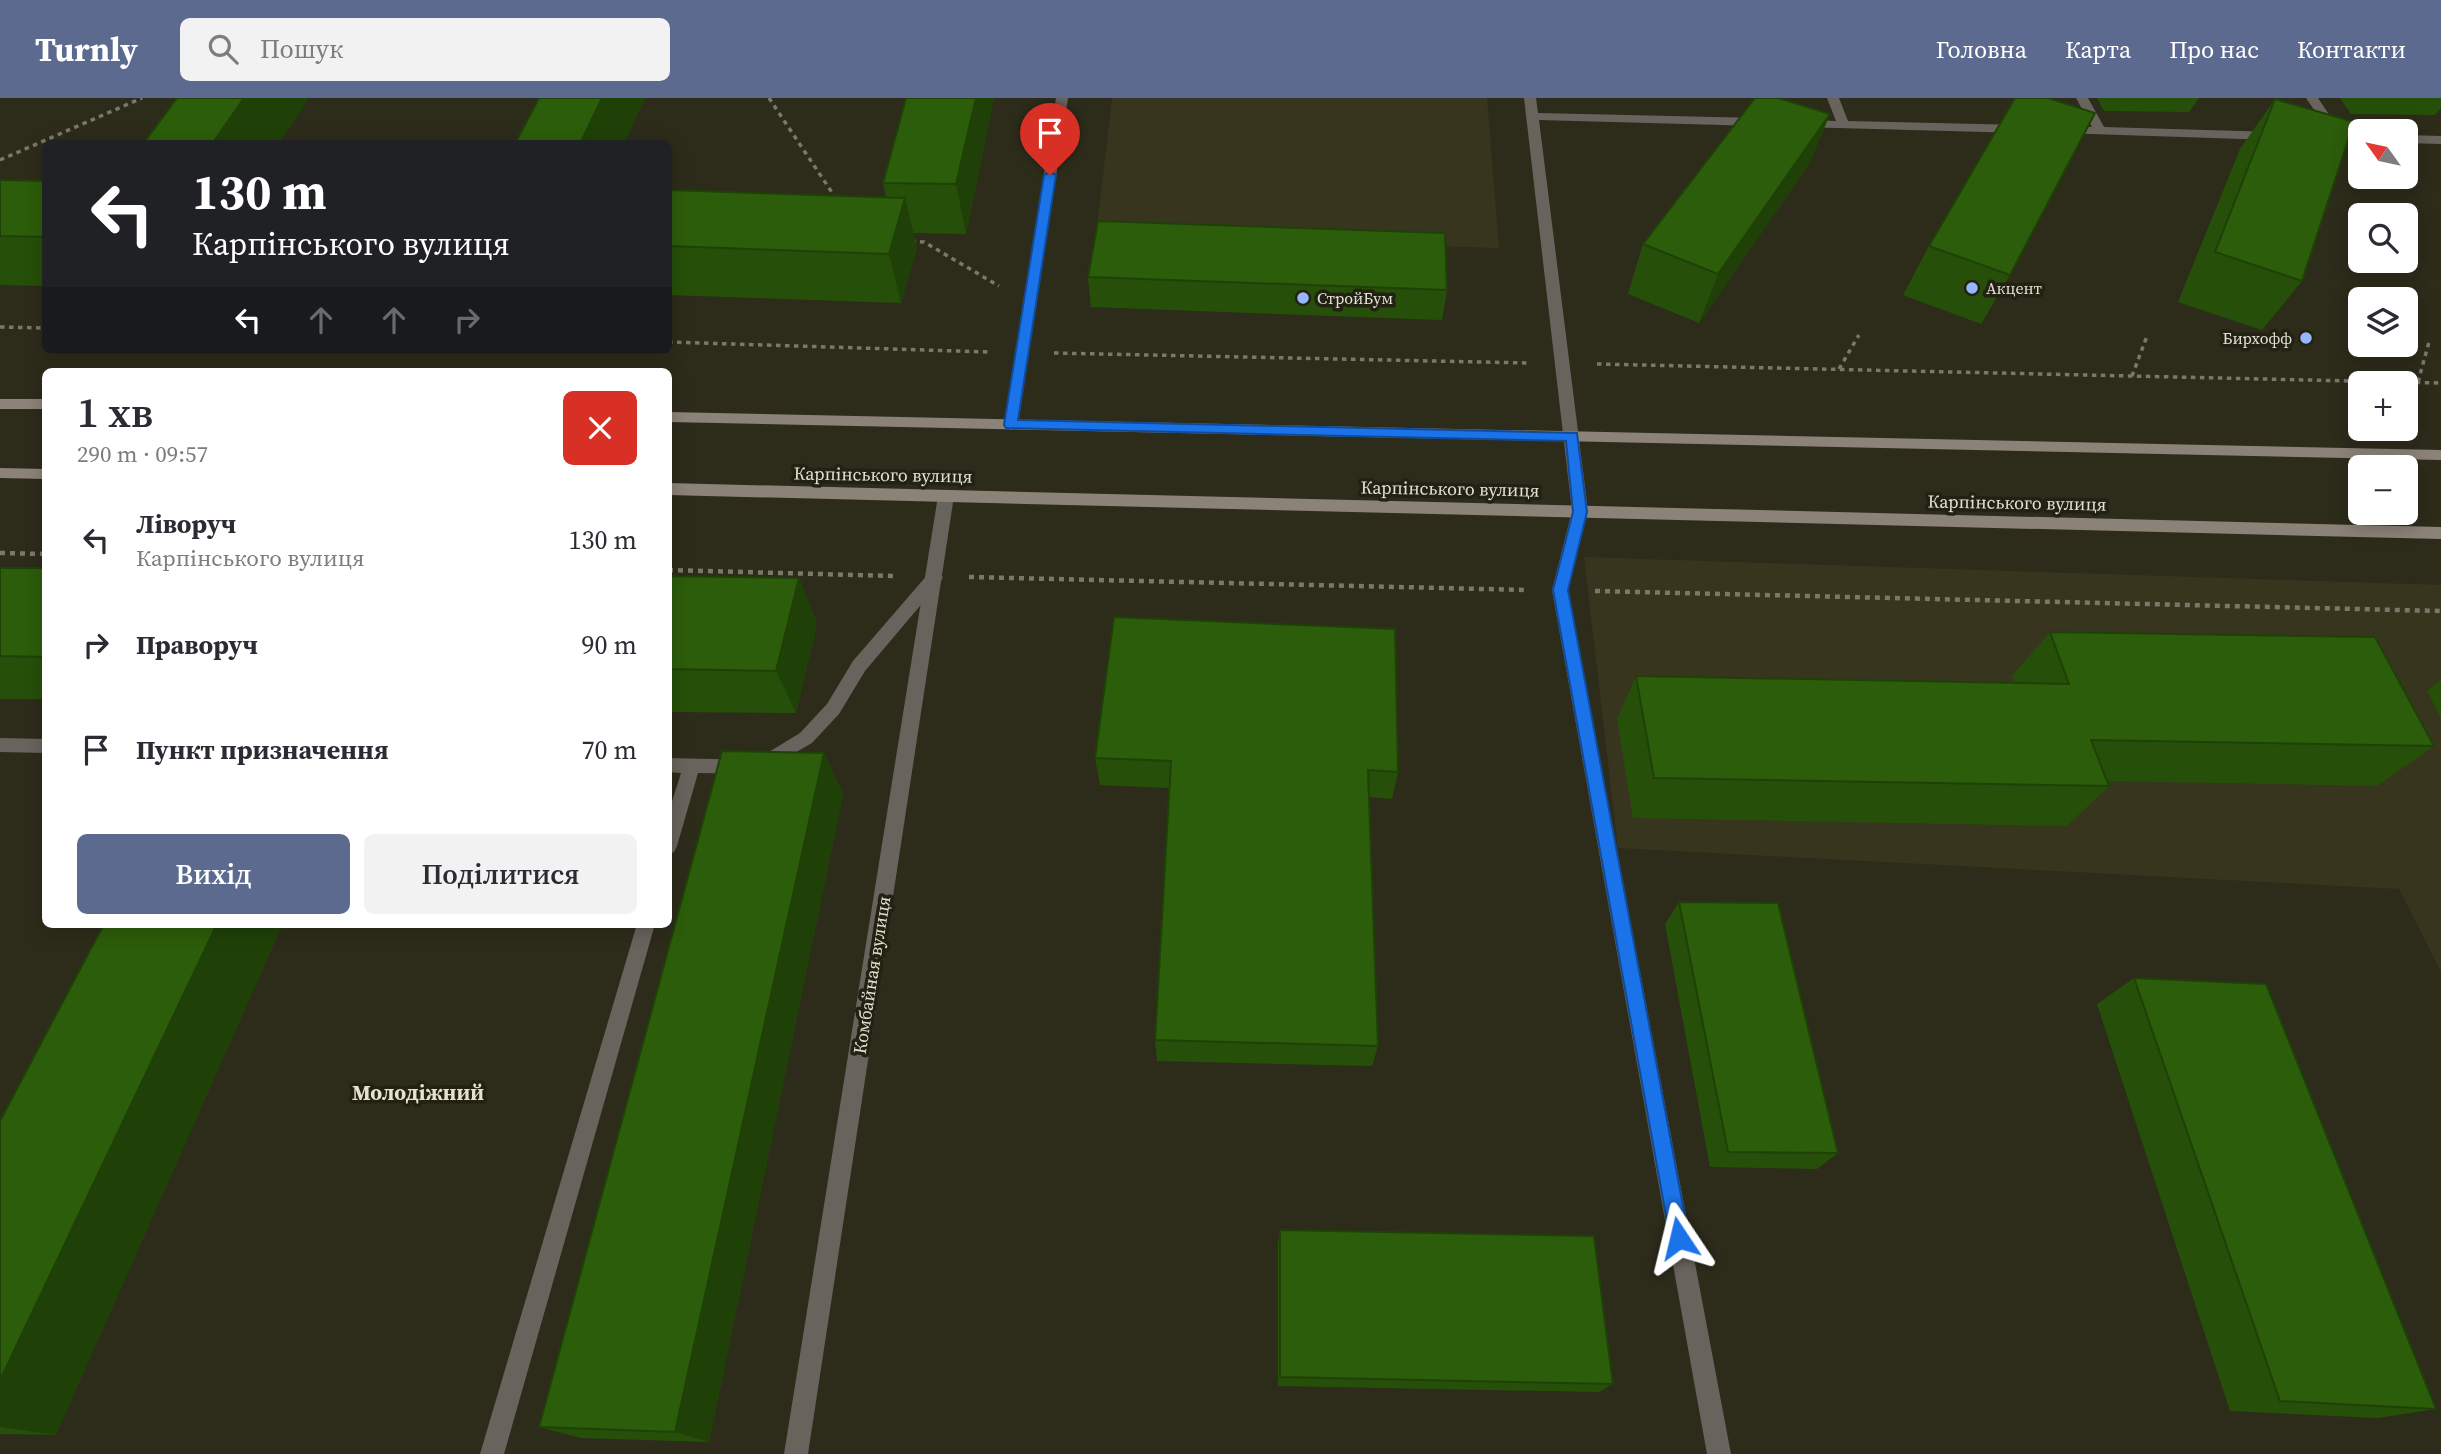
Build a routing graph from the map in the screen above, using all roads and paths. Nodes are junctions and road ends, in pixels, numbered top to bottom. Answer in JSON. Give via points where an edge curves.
{"nodes":[{"id":1,"x":142,"y":98,"type":"edge"},
{"id":2,"x":769,"y":98,"type":"edge"},
{"id":3,"x":1062,"y":98,"type":"edge"},
{"id":4,"x":1530,"y":98,"type":"edge"},
{"id":5,"x":1833,"y":98,"type":"edge"},
{"id":6,"x":2082,"y":98,"type":"edge"},
{"id":7,"x":2312,"y":98,"type":"edge"},
{"id":8,"x":1532,"y":116,"type":"junction"},
{"id":9,"x":1843,"y":125,"type":"junction"},
{"id":10,"x":2100,"y":131,"type":"junction"},
{"id":11,"x":2288,"y":136,"type":"edge"},
{"id":12,"x":2313,"y":137,"type":"edge"},
{"id":13,"x":2339,"y":137,"type":"junction"},
{"id":14,"x":2348,"y":137,"type":"edge"},
{"id":15,"x":2418,"y":139,"type":"edge"},
{"id":16,"x":46,"y":140,"type":"edge"},
{"id":17,"x":2441,"y":140,"type":"edge"},
{"id":18,"x":42,"y":142,"type":"edge"},
{"id":19,"x":0,"y":160,"type":"edge"},
{"id":20,"x":843,"y":209,"type":"edge"},
{"id":21,"x":911,"y":241,"type":"dead end"},
{"id":22,"x":1030,"y":304,"type":"junction"},
{"id":23,"x":0,"y":327,"type":"edge"},
{"id":24,"x":42,"y":328,"type":"edge"},
{"id":25,"x":1859,"y":335,"type":"dead end"},
{"id":26,"x":2147,"y":336,"type":"dead end"},
{"id":27,"x":2429,"y":342,"type":"dead end"},
{"id":28,"x":1838,"y":370,"type":"dead end"},
{"id":29,"x":2132,"y":376,"type":"dead end"},
{"id":30,"x":2418,"y":382,"type":"dead end"},
{"id":31,"x":0,"y":404,"type":"edge"},
{"id":32,"x":42,"y":404,"type":"edge"},
{"id":33,"x":672,"y":417,"type":"edge"},
{"id":34,"x":1011,"y":425,"type":"junction"},
{"id":35,"x":1572,"y":436,"type":"junction"},
{"id":36,"x":2441,"y":455,"type":"edge"},
{"id":37,"x":0,"y":473,"type":"edge"},
{"id":38,"x":42,"y":474,"type":"edge"},
{"id":39,"x":672,"y":489,"type":"edge"},
{"id":40,"x":946,"y":496,"type":"junction"},
{"id":41,"x":1580,"y":512,"type":"junction"},
{"id":42,"x":2441,"y":533,"type":"edge"},
{"id":43,"x":0,"y":553,"type":"edge"},
{"id":44,"x":42,"y":555,"type":"edge"},
{"id":45,"x":935,"y":577,"type":"junction"},
{"id":46,"x":0,"y":745,"type":"edge"},
{"id":47,"x":42,"y":746,"type":"edge"},
{"id":48,"x":672,"y":765,"type":"edge"},
{"id":49,"x":692,"y":765,"type":"junction"},
{"id":50,"x":672,"y":832,"type":"edge"},
{"id":51,"x":645,"y":928,"type":"edge"},
{"id":52,"x":492,"y":1454,"type":"edge"},
{"id":53,"x":796,"y":1454,"type":"edge"},
{"id":54,"x":1719,"y":1454,"type":"edge"}],
"edges":[{"from":1,"to":16,"type":"path"},
{"from":2,"to":20,"type":"path"},
{"from":3,"to":22,"type":"street"},
{"from":4,"to":8,"type":"street"},
{"from":5,"to":9,"type":"street"},
{"from":6,"to":10,"type":"street"},
{"from":7,"to":13,"type":"street"},
{"from":8,"to":9,"type":"street"},
{"from":8,"to":35,"type":"street"},
{"from":9,"to":10,"type":"street"},
{"from":10,"to":11,"type":"street"},
{"from":12,"to":13,"type":"street"},
{"from":13,"to":14,"type":"street"},
{"from":15,"to":17,"type":"street"},
{"from":18,"to":19,"type":"path"},
{"from":21,"to":22,"type":"path","via":[[924,242]]},
{"from":22,"to":34,"type":"street"},
{"from":23,"to":24,"type":"path"},
{"from":25,"to":28,"type":"path"},
{"from":26,"to":29,"type":"path"},
{"from":27,"to":30,"type":"path"},
{"from":31,"to":32,"type":"street"},
{"from":33,"to":34,"type":"street"},
{"from":34,"to":35,"type":"street"},
{"from":35,"to":36,"type":"street"},
{"from":35,"to":41,"type":"street"},
{"from":37,"to":38,"type":"street"},
{"from":39,"to":40,"type":"street","name":"Карпінського вулиця"},
{"from":40,"to":41,"type":"street","name":"Карпінського вулиця"},
{"from":40,"to":45,"type":"street","name":"Комбайная вулиця"},
{"from":41,"to":42,"type":"street","name":"Карпінського вулиця"},
{"from":41,"to":54,"type":"street","via":[[1560,590]]},
{"from":43,"to":44,"type":"path"},
{"from":45,"to":49,"type":"street","via":[[859,666],[833,709],[806,738],[758,767]]},
{"from":45,"to":53,"type":"street","name":"Комбайная вулиця"},
{"from":46,"to":47,"type":"street"},
{"from":48,"to":49,"type":"street"},
{"from":49,"to":50,"type":"street"},
{"from":51,"to":52,"type":"street"}]}
